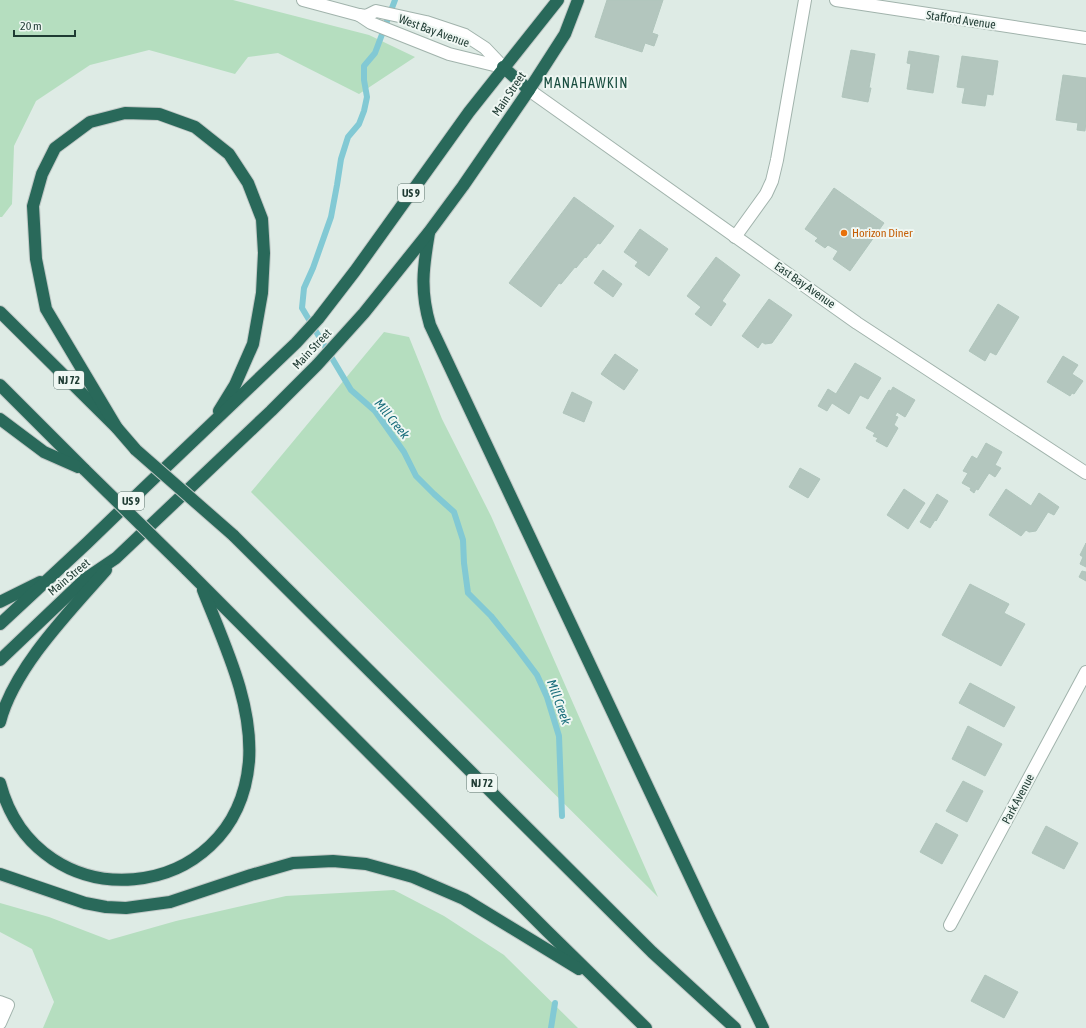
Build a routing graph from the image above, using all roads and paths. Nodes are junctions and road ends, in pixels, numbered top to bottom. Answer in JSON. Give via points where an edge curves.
{"nodes":[{"id":1,"x":303,"y":0,"type":"edge"},
{"id":2,"x":558,"y":0,"type":"edge"},
{"id":3,"x":578,"y":0,"type":"edge"},
{"id":4,"x":805,"y":0,"type":"edge"},
{"id":5,"x":836,"y":0,"type":"edge"},
{"id":6,"x":884,"y":4,"type":"edge"},
{"id":7,"x":359,"y":15,"type":"junction"},
{"id":8,"x":1086,"y":38,"type":"edge"},
{"id":9,"x":504,"y":67,"type":"junction"},
{"id":10,"x":529,"y":90,"type":"junction"},
{"id":11,"x":429,"y":232,"type":"junction"},
{"id":12,"x":735,"y":236,"type":"junction"},
{"id":13,"x":0,"y":312,"type":"edge"},
{"id":14,"x":0,"y":385,"type":"edge"},
{"id":15,"x":0,"y":419,"type":"edge"},
{"id":16,"x":117,"y":428,"type":"junction"},
{"id":17,"x":207,"y":428,"type":"junction"},
{"id":18,"x":85,"y":470,"type":"junction"},
{"id":19,"x":1086,"y":473,"type":"edge"},
{"id":20,"x":116,"y":558,"type":"junction"},
{"id":21,"x":55,"y":574,"type":"junction"},
{"id":22,"x":201,"y":585,"type":"junction"},
{"id":23,"x":0,"y":602,"type":"edge"},
{"id":24,"x":0,"y":624,"type":"edge"},
{"id":25,"x":0,"y":660,"type":"edge"},
{"id":26,"x":1086,"y":672,"type":"edge"},
{"id":27,"x":0,"y":722,"type":"edge"},
{"id":28,"x":0,"y":783,"type":"edge"},
{"id":29,"x":0,"y":874,"type":"edge"},
{"id":30,"x":950,"y":925,"type":"dead end"},
{"id":31,"x":600,"y":981,"type":"junction"},
{"id":32,"x":0,"y":1002,"type":"edge"},
{"id":33,"x":0,"y":1023,"type":"edge"},
{"id":34,"x":646,"y":1028,"type":"edge"},
{"id":35,"x":735,"y":1028,"type":"edge"},
{"id":36,"x":763,"y":1028,"type":"edge"}],
"edges":[{"from":1,"to":7,"type":"street","name":"West Bay Avenue"},
{"from":2,"to":9,"type":"highway","name":"Main Street","number":"US 9"},
{"from":3,"to":10,"type":"highway","name":"Main Street","number":"US 9","via":[[565,34]]},
{"from":4,"to":12,"type":"street","via":[[772,181],[766,194]]},
{"from":5,"to":6,"type":"street","name":"Stafford Avenue"},
{"from":6,"to":8,"type":"street","name":"Stafford Avenue"},
{"from":7,"to":9,"type":"street","name":"West Bay Avenue","via":[[371,23],[449,54]]},
{"from":7,"to":9,"type":"street","name":"West Bay Avenue","via":[[366,16],[376,11],[426,22],[465,35],[485,48]]},
{"from":9,"to":10,"type":"highway","name":"West Bay Avenue"},
{"from":9,"to":17,"type":"highway","name":"Main Street","number":"US 9","via":[[318,318],[296,343]]},
{"from":10,"to":11,"type":"highway","name":"Main Street","number":"US 9"},
{"from":10,"to":12,"type":"street","name":"East Bay Avenue"},
{"from":11,"to":20,"type":"highway","name":"Main Street","number":"US 9","via":[[364,313],[317,365]]},
{"from":11,"to":36,"type":"highway","via":[[423,274],[425,307],[430,325]]},
{"from":12,"to":19,"type":"street","name":"East Bay Avenue","via":[[857,323]]},
{"from":13,"to":16,"type":"highway","number":"NJ 72"},
{"from":14,"to":18,"type":"highway"},
{"from":15,"to":18,"type":"highway","via":[[44,452]]},
{"from":16,"to":17,"type":"highway","via":[[46,309],[36,259],[33,206],[42,174],[55,148],[90,122],[126,113],[159,114],[195,127],[229,154],[248,183],[262,219],[262,293],[253,344],[235,385]]},
{"from":16,"to":35,"type":"highway","number":"NJ 72","bridge":true,"via":[[136,450],[233,535],[652,952]]},
{"from":17,"to":21,"type":"highway","name":"Main Street","number":"US 9"},
{"from":18,"to":22,"type":"highway","bridge":true},
{"from":20,"to":25,"type":"highway","name":"Main Street","number":"US 9","via":[[85,579]]},
{"from":20,"to":27,"type":"highway","via":[[37,652],[10,696]]},
{"from":21,"to":23,"type":"highway"},
{"from":21,"to":24,"type":"highway","name":"Main Street","number":"US 9"},
{"from":22,"to":28,"type":"highway","via":[[241,691],[249,744],[247,776],[241,797],[230,820],[213,843],[179,868],[155,877],[110,880],[89,876],[50,858],[36,846],[19,827]]},
{"from":22,"to":31,"type":"highway","via":[[547,932]]},
{"from":26,"to":30,"type":"street","name":"Park Avenue"},
{"from":29,"to":31,"type":"highway","via":[[85,903],[126,908],[170,902],[293,863],[332,861],[366,864],[413,877],[464,899]]},
{"from":31,"to":34,"type":"highway"},
{"from":32,"to":33,"type":"street","via":[[8,1005]]}]}
